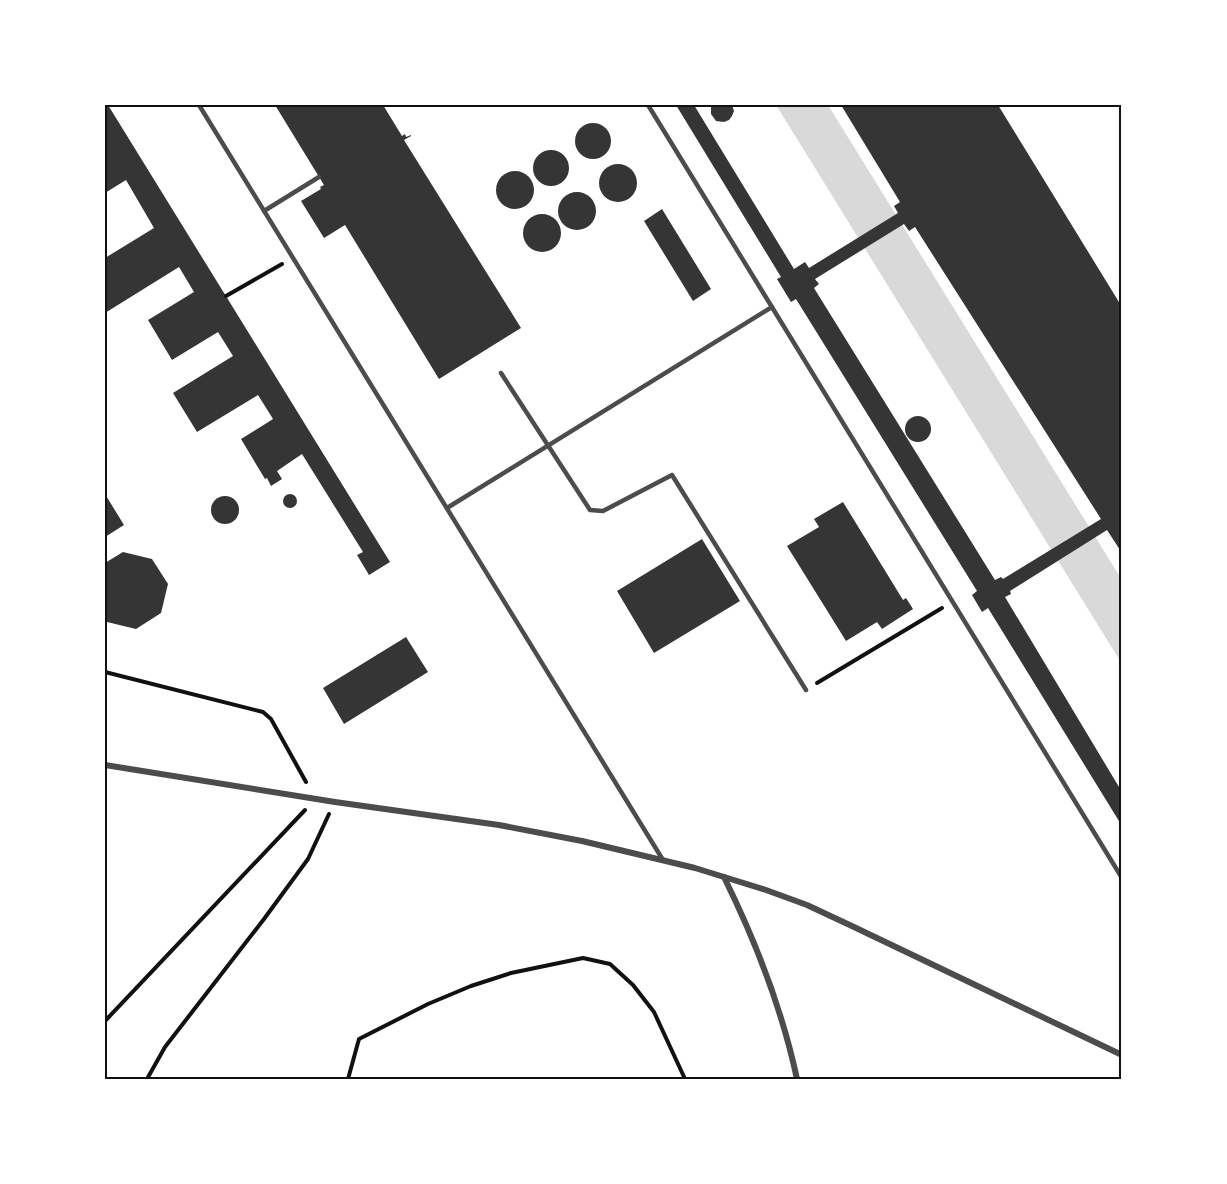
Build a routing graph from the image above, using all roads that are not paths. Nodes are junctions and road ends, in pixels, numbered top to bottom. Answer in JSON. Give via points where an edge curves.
{"nodes":[{"id":1,"x":199,"y":105,"type":"edge"},
{"id":2,"x":648,"y":105,"type":"edge"},
{"id":3,"x":319,"y":177,"type":"dead end"},
{"id":4,"x":264,"y":211,"type":"junction"},
{"id":5,"x":772,"y":308,"type":"junction"},
{"id":6,"x":501,"y":373,"type":"dead end"},
{"id":7,"x":548,"y":446,"type":"junction"},
{"id":8,"x":447,"y":508,"type":"junction"},
{"id":9,"x":806,"y":690,"type":"road end"},
{"id":10,"x":105,"y":765,"type":"edge"},
{"id":11,"x":663,"y":860,"type":"junction"},
{"id":12,"x":724,"y":877,"type":"junction"},
{"id":13,"x":1122,"y":878,"type":"edge"},
{"id":14,"x":1122,"y":1055,"type":"edge"},
{"id":15,"x":797,"y":1079,"type":"edge"}],
"edges":[{"from":1,"to":4,"type":"lane"},
{"from":2,"to":5,"type":"lane"},
{"from":3,"to":4,"type":"lane"},
{"from":4,"to":8,"type":"lane"},
{"from":5,"to":7,"type":"lane"},
{"from":5,"to":13,"type":"lane"},
{"from":6,"to":7,"type":"lane"},
{"from":7,"to":8,"type":"lane"},
{"from":7,"to":9,"type":"lane","via":[[590,510],[603,511],[672,475]]},
{"from":8,"to":11,"type":"lane"},
{"from":10,"to":11,"type":"street","via":[[499,825]]},
{"from":11,"to":12,"type":"street"},
{"from":12,"to":14,"type":"street","via":[[825,914]]},
{"from":12,"to":15,"type":"street","via":[[773,993]]}]}
